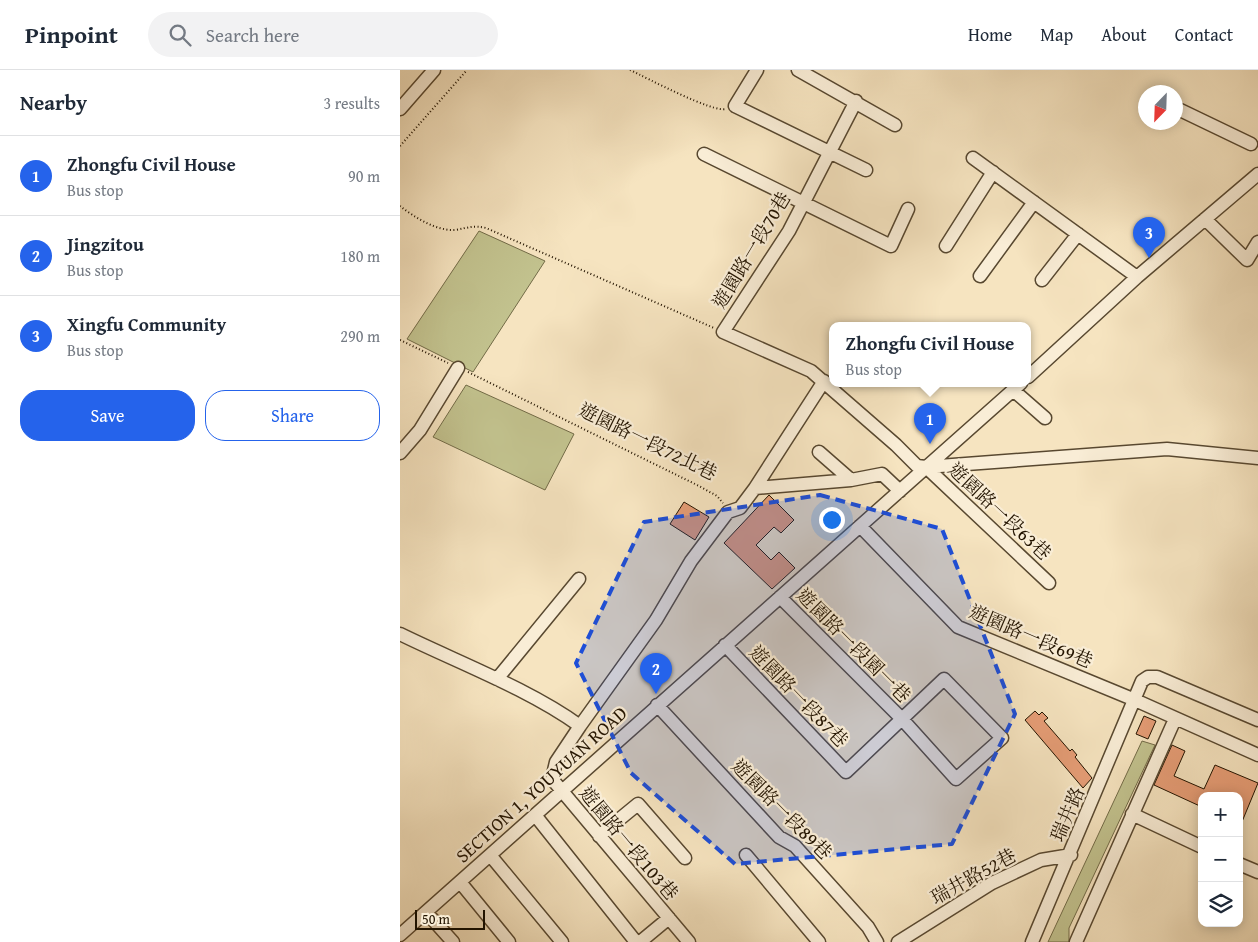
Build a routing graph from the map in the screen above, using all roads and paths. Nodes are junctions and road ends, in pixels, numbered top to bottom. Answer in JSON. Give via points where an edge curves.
{"nodes":[{"id":1,"x":434,"y":70,"type":"edge"},
{"id":2,"x":467,"y":70,"type":"edge"},
{"id":3,"x":630,"y":70,"type":"edge"},
{"id":4,"x":758,"y":70,"type":"edge"},
{"id":5,"x":798,"y":70,"type":"edge"},
{"id":6,"x":856,"y":101,"type":"junction"},
{"id":7,"x":735,"y":106,"type":"junction"},
{"id":8,"x":400,"y":109,"type":"edge"},
{"id":9,"x":1183,"y":111,"type":"edge"},
{"id":10,"x":895,"y":125,"type":"dead end"},
{"id":11,"x":1256,"y":142,"type":"edge"},
{"id":12,"x":400,"y":146,"type":"edge"},
{"id":13,"x":830,"y":152,"type":"junction"},
{"id":14,"x":704,"y":154,"type":"dead end"},
{"id":15,"x":973,"y":158,"type":"dead end"},
{"id":16,"x":866,"y":170,"type":"dead end"},
{"id":17,"x":993,"y":172,"type":"junction"},
{"id":18,"x":1258,"y":174,"type":"edge"},
{"id":19,"x":1034,"y":202,"type":"junction"},
{"id":20,"x":802,"y":204,"type":"junction"},
{"id":21,"x":400,"y":206,"type":"edge"},
{"id":22,"x":908,"y":209,"type":"dead end"},
{"id":23,"x":1205,"y":219,"type":"junction"},
{"id":24,"x":1078,"y":234,"type":"junction"},
{"id":25,"x":1258,"y":242,"type":"edge"},
{"id":26,"x":946,"y":246,"type":"dead end"},
{"id":27,"x":980,"y":276,"type":"dead end"},
{"id":28,"x":1138,"y":277,"type":"junction"},
{"id":29,"x":1042,"y":280,"type":"dead end"},
{"id":30,"x":723,"y":332,"type":"junction"},
{"id":31,"x":400,"y":340,"type":"edge"},
{"id":32,"x":458,"y":368,"type":"junction"},
{"id":33,"x":1031,"y":374,"type":"edge"},
{"id":34,"x":824,"y":381,"type":"junction"},
{"id":35,"x":829,"y":386,"type":"edge"},
{"id":36,"x":831,"y":387,"type":"edge"},
{"id":37,"x":1016,"y":387,"type":"edge"},
{"id":38,"x":1018,"y":387,"type":"edge"},
{"id":39,"x":1045,"y":418,"type":"dead end"},
{"id":40,"x":819,"y":452,"type":"dead end"},
{"id":41,"x":400,"y":454,"type":"edge"},
{"id":42,"x":1258,"y":458,"type":"edge"},
{"id":43,"x":926,"y":467,"type":"junction"},
{"id":44,"x":851,"y":480,"type":"junction"},
{"id":45,"x":755,"y":488,"type":"junction"},
{"id":46,"x":900,"y":491,"type":"junction"},
{"id":47,"x":728,"y":512,"type":"junction"},
{"id":48,"x":860,"y":526,"type":"junction"},
{"id":49,"x":579,"y":578,"type":"dead end"},
{"id":50,"x":1049,"y":583,"type":"dead end"},
{"id":51,"x":780,"y":597,"type":"junction"},
{"id":52,"x":400,"y":634,"type":"edge"},
{"id":53,"x":725,"y":646,"type":"junction"},
{"id":54,"x":497,"y":680,"type":"junction"},
{"id":55,"x":1135,"y":700,"type":"junction"},
{"id":56,"x":657,"y":705,"type":"junction"},
{"id":57,"x":902,"y":719,"type":"junction"},
{"id":58,"x":1175,"y":719,"type":"junction"},
{"id":59,"x":1258,"y":720,"type":"edge"},
{"id":60,"x":580,"y":726,"type":"junction"},
{"id":61,"x":1258,"y":755,"type":"edge"},
{"id":62,"x":561,"y":792,"type":"junction"},
{"id":63,"x":1132,"y":814,"type":"junction"},
{"id":64,"x":535,"y":815,"type":"junction"},
{"id":65,"x":599,"y":836,"type":"junction"},
{"id":66,"x":1198,"y":845,"type":"edge"},
{"id":67,"x":746,"y":854,"type":"dead end"},
{"id":68,"x":490,"y":855,"type":"junction"},
{"id":69,"x":1070,"y":855,"type":"junction"},
{"id":70,"x":685,"y":858,"type":"dead end"},
{"id":71,"x":1243,"y":866,"type":"edge"},
{"id":72,"x":1258,"y":872,"type":"edge"},
{"id":73,"x":460,"y":882,"type":"junction"},
{"id":74,"x":426,"y":912,"type":"junction"},
{"id":75,"x":669,"y":918,"type":"junction"},
{"id":76,"x":400,"y":935,"type":"edge"},
{"id":77,"x":453,"y":942,"type":"edge"},
{"id":78,"x":509,"y":942,"type":"edge"},
{"id":79,"x":562,"y":942,"type":"edge"},
{"id":80,"x":636,"y":942,"type":"edge"},
{"id":81,"x":640,"y":942,"type":"edge"},
{"id":82,"x":689,"y":942,"type":"edge"},
{"id":83,"x":819,"y":942,"type":"edge"},
{"id":84,"x":877,"y":942,"type":"edge"},
{"id":85,"x":898,"y":942,"type":"edge"},
{"id":86,"x":1032,"y":942,"type":"edge"},
{"id":87,"x":1076,"y":942,"type":"edge"}],
"edges":[{"from":1,"to":8,"type":"street"},
{"from":2,"to":12,"type":"path"},
{"from":3,"to":7,"type":"path","via":[[705,105],[723,111]]},
{"from":4,"to":7,"type":"street"},
{"from":5,"to":6,"type":"street"},
{"from":6,"to":10,"type":"street"},
{"from":6,"to":13,"type":"street","name":"遊園路一段70巷"},
{"from":7,"to":13,"type":"street"},
{"from":9,"to":11,"type":"street"},
{"from":13,"to":16,"type":"street"},
{"from":13,"to":20,"type":"street","name":"遊園路一段70巷"},
{"from":14,"to":20,"type":"street"},
{"from":15,"to":17,"type":"street"},
{"from":17,"to":19,"type":"street"},
{"from":17,"to":26,"type":"street"},
{"from":18,"to":23,"type":"street"},
{"from":19,"to":24,"type":"street"},
{"from":19,"to":27,"type":"street"},
{"from":20,"to":22,"type":"street","via":[[891,246]]},
{"from":20,"to":30,"type":"street","name":"遊園路一段70巷","via":[[789,231]]},
{"from":21,"to":30,"type":"path","via":[[436,227],[454,230],[474,225],[486,228]]},
{"from":23,"to":25,"type":"street","via":[[1247,260]]},
{"from":23,"to":28,"type":"street"},
{"from":24,"to":28,"type":"street"},
{"from":24,"to":29,"type":"street"},
{"from":28,"to":33,"type":"street"},
{"from":30,"to":34,"type":"street","name":"遊園路一段70巷"},
{"from":31,"to":32,"type":"path","name":"遊園路一段72北巷"},
{"from":32,"to":41,"type":"street","via":[[420,430]]},
{"from":32,"to":47,"type":"path","name":"遊園路一段72北巷","via":[[699,486],[717,496]]},
{"from":34,"to":35,"type":"street","name":"遊園路一段70巷"},
{"from":34,"to":45,"type":"street"},
{"from":36,"to":43,"type":"street","name":"遊園路一段70巷","via":[[917,466]]},
{"from":37,"to":43,"type":"street","name":"SECTION 1, YOUYUAN ROAD"},
{"from":38,"to":39,"type":"street"},
{"from":40,"to":44,"type":"street"},
{"from":42,"to":43,"type":"street","via":[[1167,449]]},
{"from":43,"to":46,"type":"street","name":"SECTION 1, YOUYUAN ROAD"},
{"from":43,"to":50,"type":"street","name":"遊園路一段63巷"},
{"from":44,"to":45,"type":"street"},
{"from":44,"to":46,"type":"street","via":[[882,474]]},
{"from":45,"to":47,"type":"street","via":[[740,508]]},
{"from":46,"to":48,"type":"street","name":"SECTION 1, YOUYUAN ROAD"},
{"from":47,"to":60,"type":"street","via":[[690,562],[656,620]]},
{"from":48,"to":51,"type":"street","name":"SECTION 1, YOUYUAN ROAD"},
{"from":48,"to":55,"type":"street","name":"遊園路一段69巷","via":[[958,627]]},
{"from":49,"to":54,"type":"street"},
{"from":51,"to":53,"type":"street","name":"SECTION 1, YOUYUAN ROAD"},
{"from":51,"to":57,"type":"street","name":"遊園路一段園一巷"},
{"from":52,"to":54,"type":"street"},
{"from":53,"to":56,"type":"street","name":"SECTION 1, YOUYUAN ROAD"},
{"from":53,"to":57,"type":"street","name":"遊園路一段87巷","via":[[846,772]]},
{"from":54,"to":60,"type":"street"},
{"from":55,"to":58,"type":"street","name":"遊園路一段69巷"},
{"from":55,"to":59,"type":"street","name":"瑞井路","via":[[1142,681],[1157,677]]},
{"from":55,"to":69,"type":"street","name":"瑞井路"},
{"from":56,"to":62,"type":"street","name":"SECTION 1, YOUYUAN ROAD"},
{"from":56,"to":84,"type":"street","name":"遊園路一段89巷","via":[[779,837],[794,846],[868,927]]},
{"from":57,"to":57,"type":"street","name":"遊園路一段園一巷","via":[[956,779],[1002,738],[944,679]]},
{"from":58,"to":61,"type":"street","name":"遊園路一段69巷"},
{"from":58,"to":63,"type":"street"},
{"from":60,"to":62,"type":"street","via":[[553,769],[552,780]]},
{"from":62,"to":64,"type":"street","name":"SECTION 1, YOUYUAN ROAD"},
{"from":62,"to":65,"type":"street","name":"遊園路一段103巷"},
{"from":63,"to":66,"type":"street"},
{"from":63,"to":87,"type":"street"},
{"from":64,"to":68,"type":"street","name":"SECTION 1, YOUYUAN ROAD"},
{"from":64,"to":80,"type":"street"},
{"from":65,"to":70,"type":"street","via":[[638,804]]},
{"from":65,"to":75,"type":"street","name":"遊園路一段103巷"},
{"from":67,"to":83,"type":"street"},
{"from":68,"to":73,"type":"street","name":"SECTION 1, YOUYUAN ROAD"},
{"from":68,"to":79,"type":"street"},
{"from":69,"to":85,"type":"street","name":"瑞井路52巷","via":[[1041,860],[992,883]]},
{"from":69,"to":86,"type":"street","name":"瑞井路"},
{"from":71,"to":72,"type":"street"},
{"from":73,"to":74,"type":"street","name":"SECTION 1, YOUYUAN ROAD"},
{"from":73,"to":78,"type":"street"},
{"from":74,"to":76,"type":"street","name":"SECTION 1, YOUYUAN ROAD"},
{"from":74,"to":77,"type":"street"},
{"from":75,"to":81,"type":"street","name":"遊園路一段103巷"},
{"from":75,"to":82,"type":"street","name":"遊園路一段103巷"}]}
